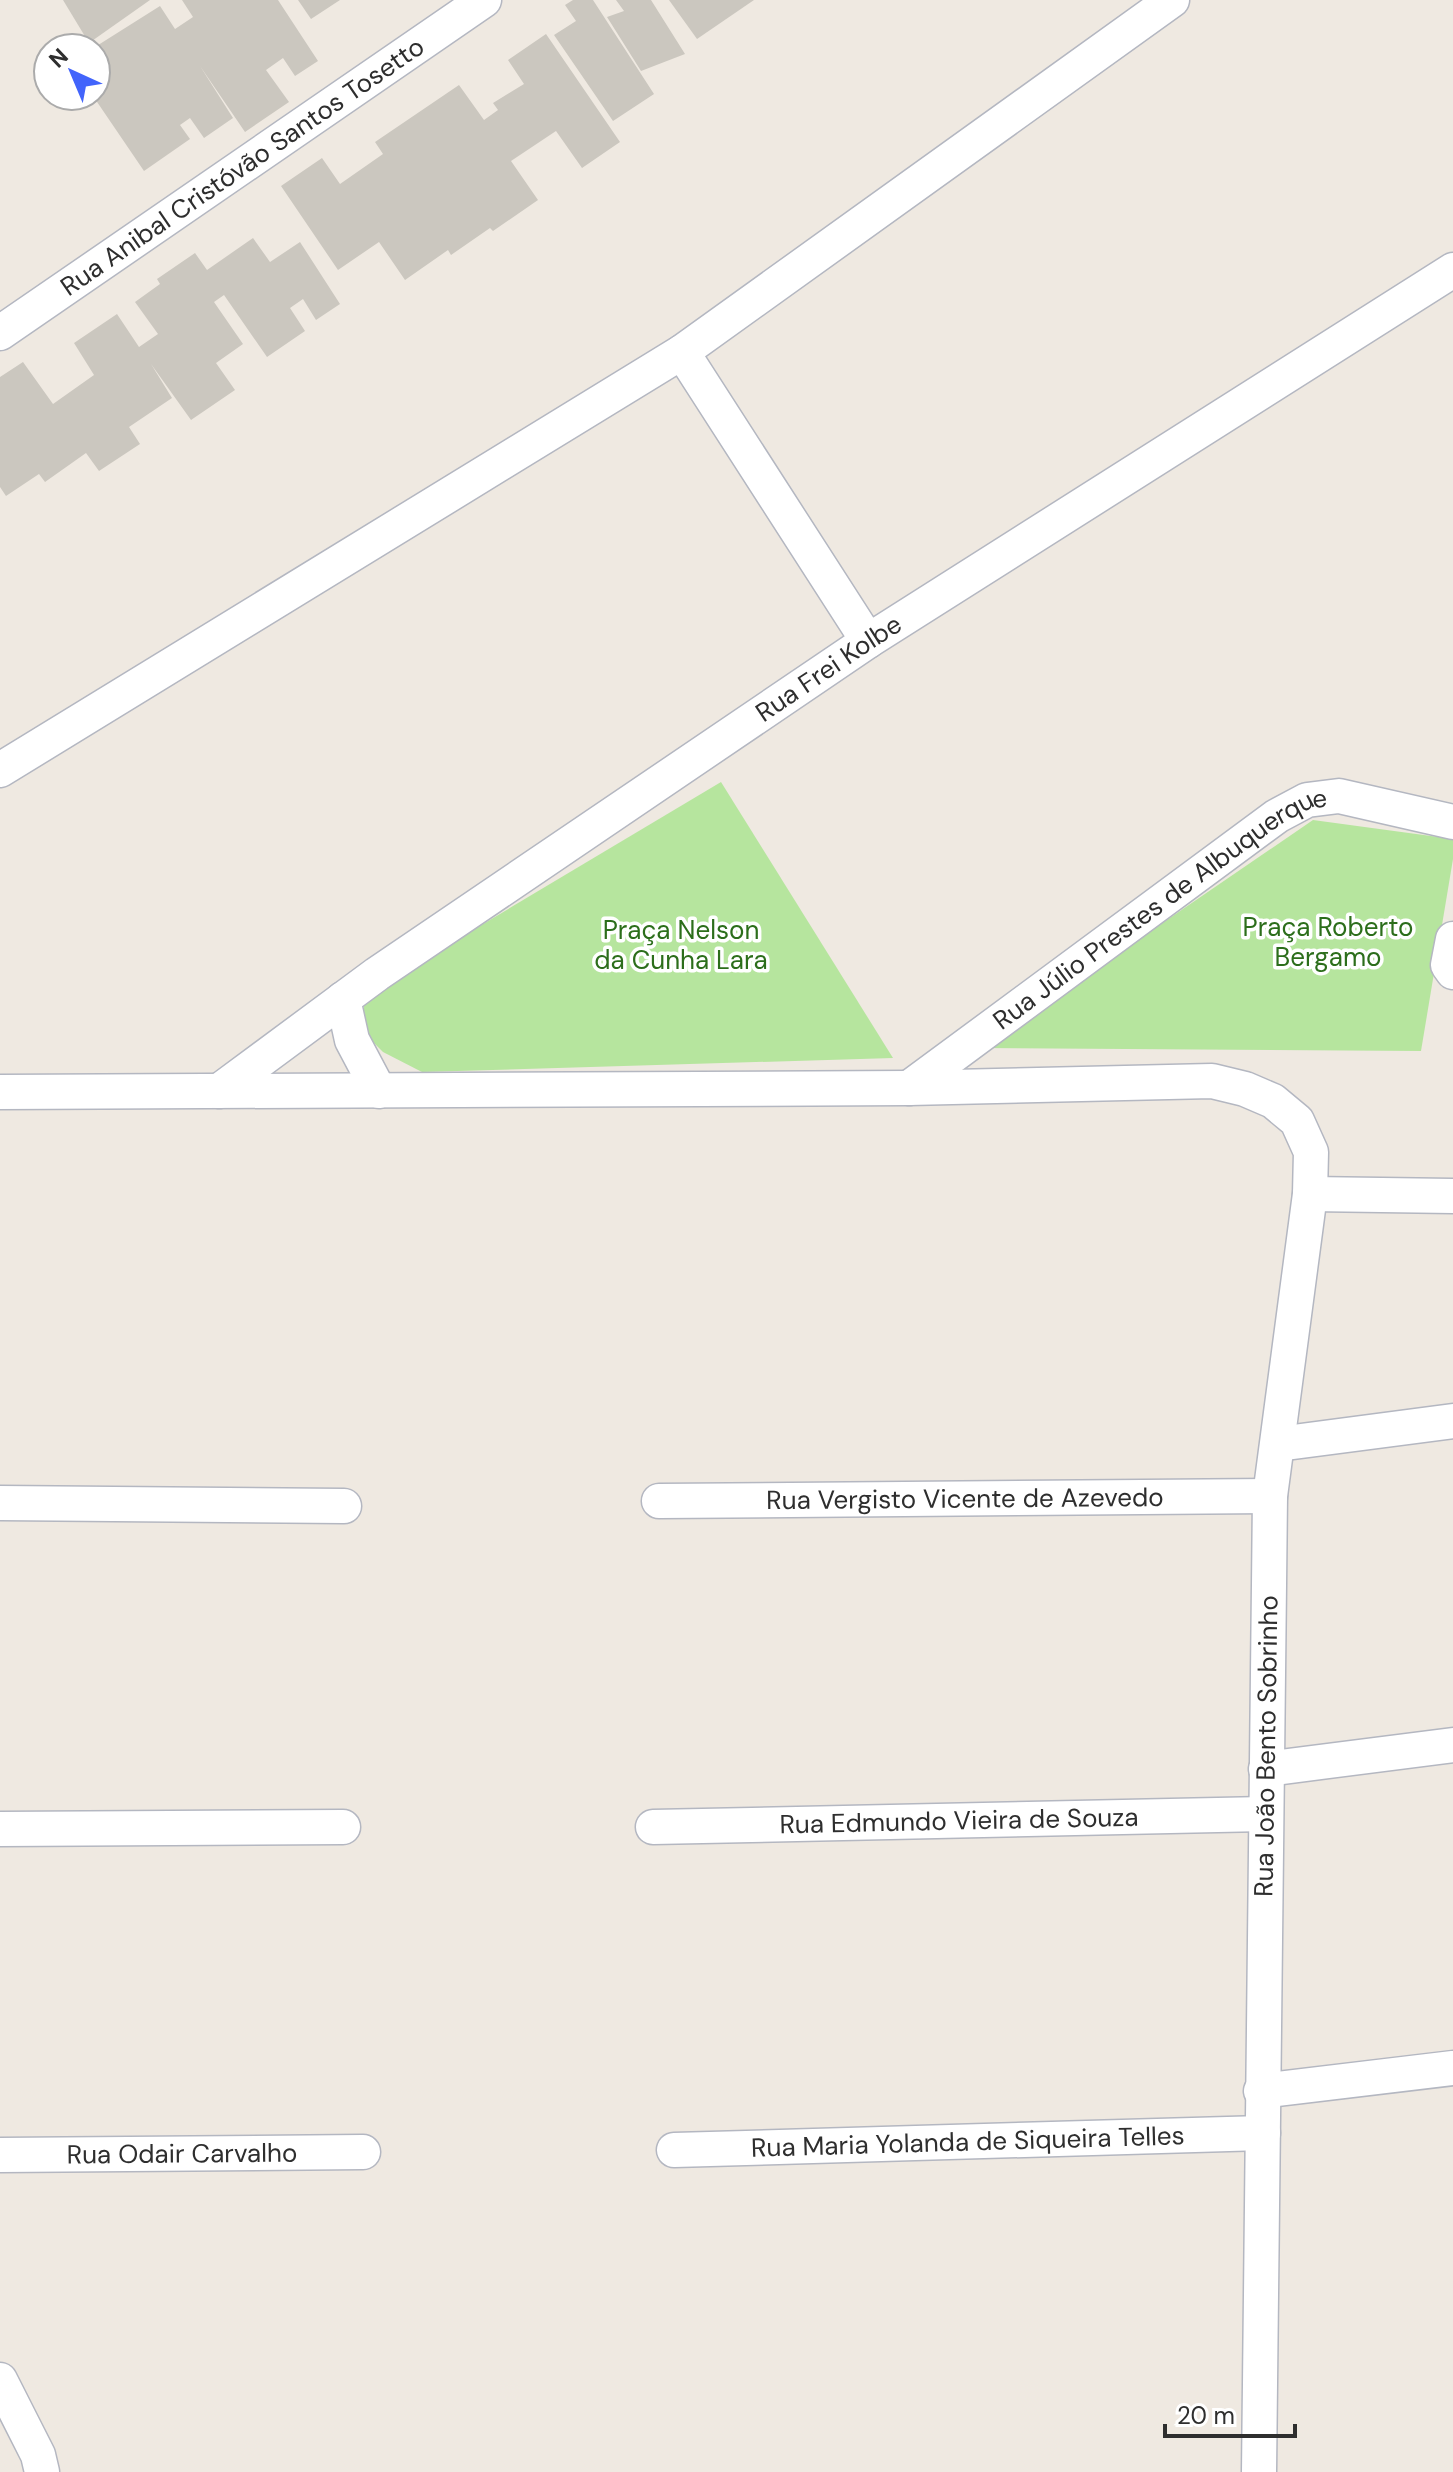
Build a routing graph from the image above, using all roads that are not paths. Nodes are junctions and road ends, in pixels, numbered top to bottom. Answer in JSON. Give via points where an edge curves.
{"nodes":[{"id":1,"x":484,"y":0,"type":"edge"},
{"id":2,"x":1172,"y":0,"type":"edge"},
{"id":3,"x":1453,"y":270,"type":"edge"},
{"id":4,"x":0,"y":333,"type":"edge"},
{"id":5,"x":682,"y":352,"type":"junction"},
{"id":6,"x":868,"y":641,"type":"junction"},
{"id":7,"x":0,"y":770,"type":"edge"},
{"id":8,"x":1444,"y":819,"type":"edge"},
{"id":9,"x":1453,"y":939,"type":"edge"},
{"id":10,"x":1453,"y":972,"type":"edge"},
{"id":11,"x":343,"y":999,"type":"junction"},
{"id":12,"x":909,"y":1088,"type":"junction"},
{"id":13,"x":219,"y":1091,"type":"junction"},
{"id":14,"x":379,"y":1091,"type":"junction"},
{"id":15,"x":0,"y":1092,"type":"edge"},
{"id":16,"x":1310,"y":1194,"type":"junction"},
{"id":17,"x":1453,"y":1196,"type":"edge"},
{"id":18,"x":1453,"y":1421,"type":"edge"},
{"id":19,"x":1278,"y":1444,"type":"junction"},
{"id":20,"x":1270,"y":1496,"type":"junction"},
{"id":21,"x":659,"y":1501,"type":"dead end"},
{"id":22,"x":0,"y":1503,"type":"edge"},
{"id":23,"x":344,"y":1506,"type":"dead end"},
{"id":24,"x":1453,"y":1745,"type":"edge"},
{"id":25,"x":1266,"y":1769,"type":"junction"},
{"id":26,"x":1265,"y":1814,"type":"junction"},
{"id":27,"x":343,"y":1827,"type":"dead end"},
{"id":28,"x":653,"y":1827,"type":"dead end"},
{"id":29,"x":0,"y":1829,"type":"edge"},
{"id":30,"x":1453,"y":2068,"type":"edge"},
{"id":31,"x":1261,"y":2091,"type":"junction"},
{"id":32,"x":1263,"y":2133,"type":"junction"},
{"id":33,"x":674,"y":2150,"type":"dead end"},
{"id":34,"x":363,"y":2152,"type":"dead end"},
{"id":35,"x":0,"y":2155,"type":"edge"},
{"id":36,"x":0,"y":2380,"type":"edge"},
{"id":37,"x":42,"y":2472,"type":"edge"},
{"id":38,"x":1259,"y":2472,"type":"edge"}],
"edges":[{"from":1,"to":4,"type":"street","name":"Rua Anibal Cristóvão Santos Tosetto"},
{"from":2,"to":5,"type":"street"},
{"from":3,"to":6,"type":"street","name":"Rua Frei Kolbe"},
{"from":5,"to":6,"type":"street"},
{"from":5,"to":7,"type":"street"},
{"from":6,"to":11,"type":"street","name":"Rua Frei Kolbe"},
{"from":8,"to":12,"type":"street","name":"Rua Júlio Prestes de Albuquerque","via":[[1339,796],[1307,800],[1277,816]]},
{"from":9,"to":10,"type":"street","via":[[1448,965]]},
{"from":11,"to":13,"type":"street","name":"Rua Frei Kolbe"},
{"from":11,"to":14,"type":"street","via":[[352,1040]]},
{"from":12,"to":14,"type":"street","name":"Rua João Bento Sobrinho"},
{"from":12,"to":16,"type":"street","name":"Rua João Bento Sobrinho","via":[[1212,1081],[1245,1089],[1273,1101],[1297,1121],[1311,1152]]},
{"from":13,"to":14,"type":"street","name":"Rua João Bento Sobrinho"},
{"from":13,"to":15,"type":"street","name":"Rua João Bento Sobrinho"},
{"from":16,"to":17,"type":"street"},
{"from":16,"to":19,"type":"street","name":"Rua João Bento Sobrinho"},
{"from":18,"to":19,"type":"street"},
{"from":19,"to":20,"type":"street","name":"Rua João Bento Sobrinho"},
{"from":20,"to":21,"type":"street","name":"Rua Vergisto Vicente de Azevedo"},
{"from":20,"to":25,"type":"street","name":"Rua João Bento Sobrinho"},
{"from":22,"to":23,"type":"street"},
{"from":24,"to":25,"type":"street"},
{"from":25,"to":26,"type":"street","name":"Rua João Bento Sobrinho"},
{"from":26,"to":28,"type":"street","name":"Rua Edmundo Vieira de Souza"},
{"from":26,"to":31,"type":"street","name":"Rua João Bento Sobrinho"},
{"from":27,"to":29,"type":"street"},
{"from":30,"to":31,"type":"street"},
{"from":31,"to":32,"type":"street","name":"Rua João Bento Sobrinho"},
{"from":32,"to":33,"type":"street","name":"Rua Maria Yolanda de Siqueira Telles"},
{"from":32,"to":38,"type":"street","name":"Rua João Bento Sobrinho"},
{"from":34,"to":35,"type":"street","name":"Rua Odair Carvalho"},
{"from":36,"to":37,"type":"street"}]}
